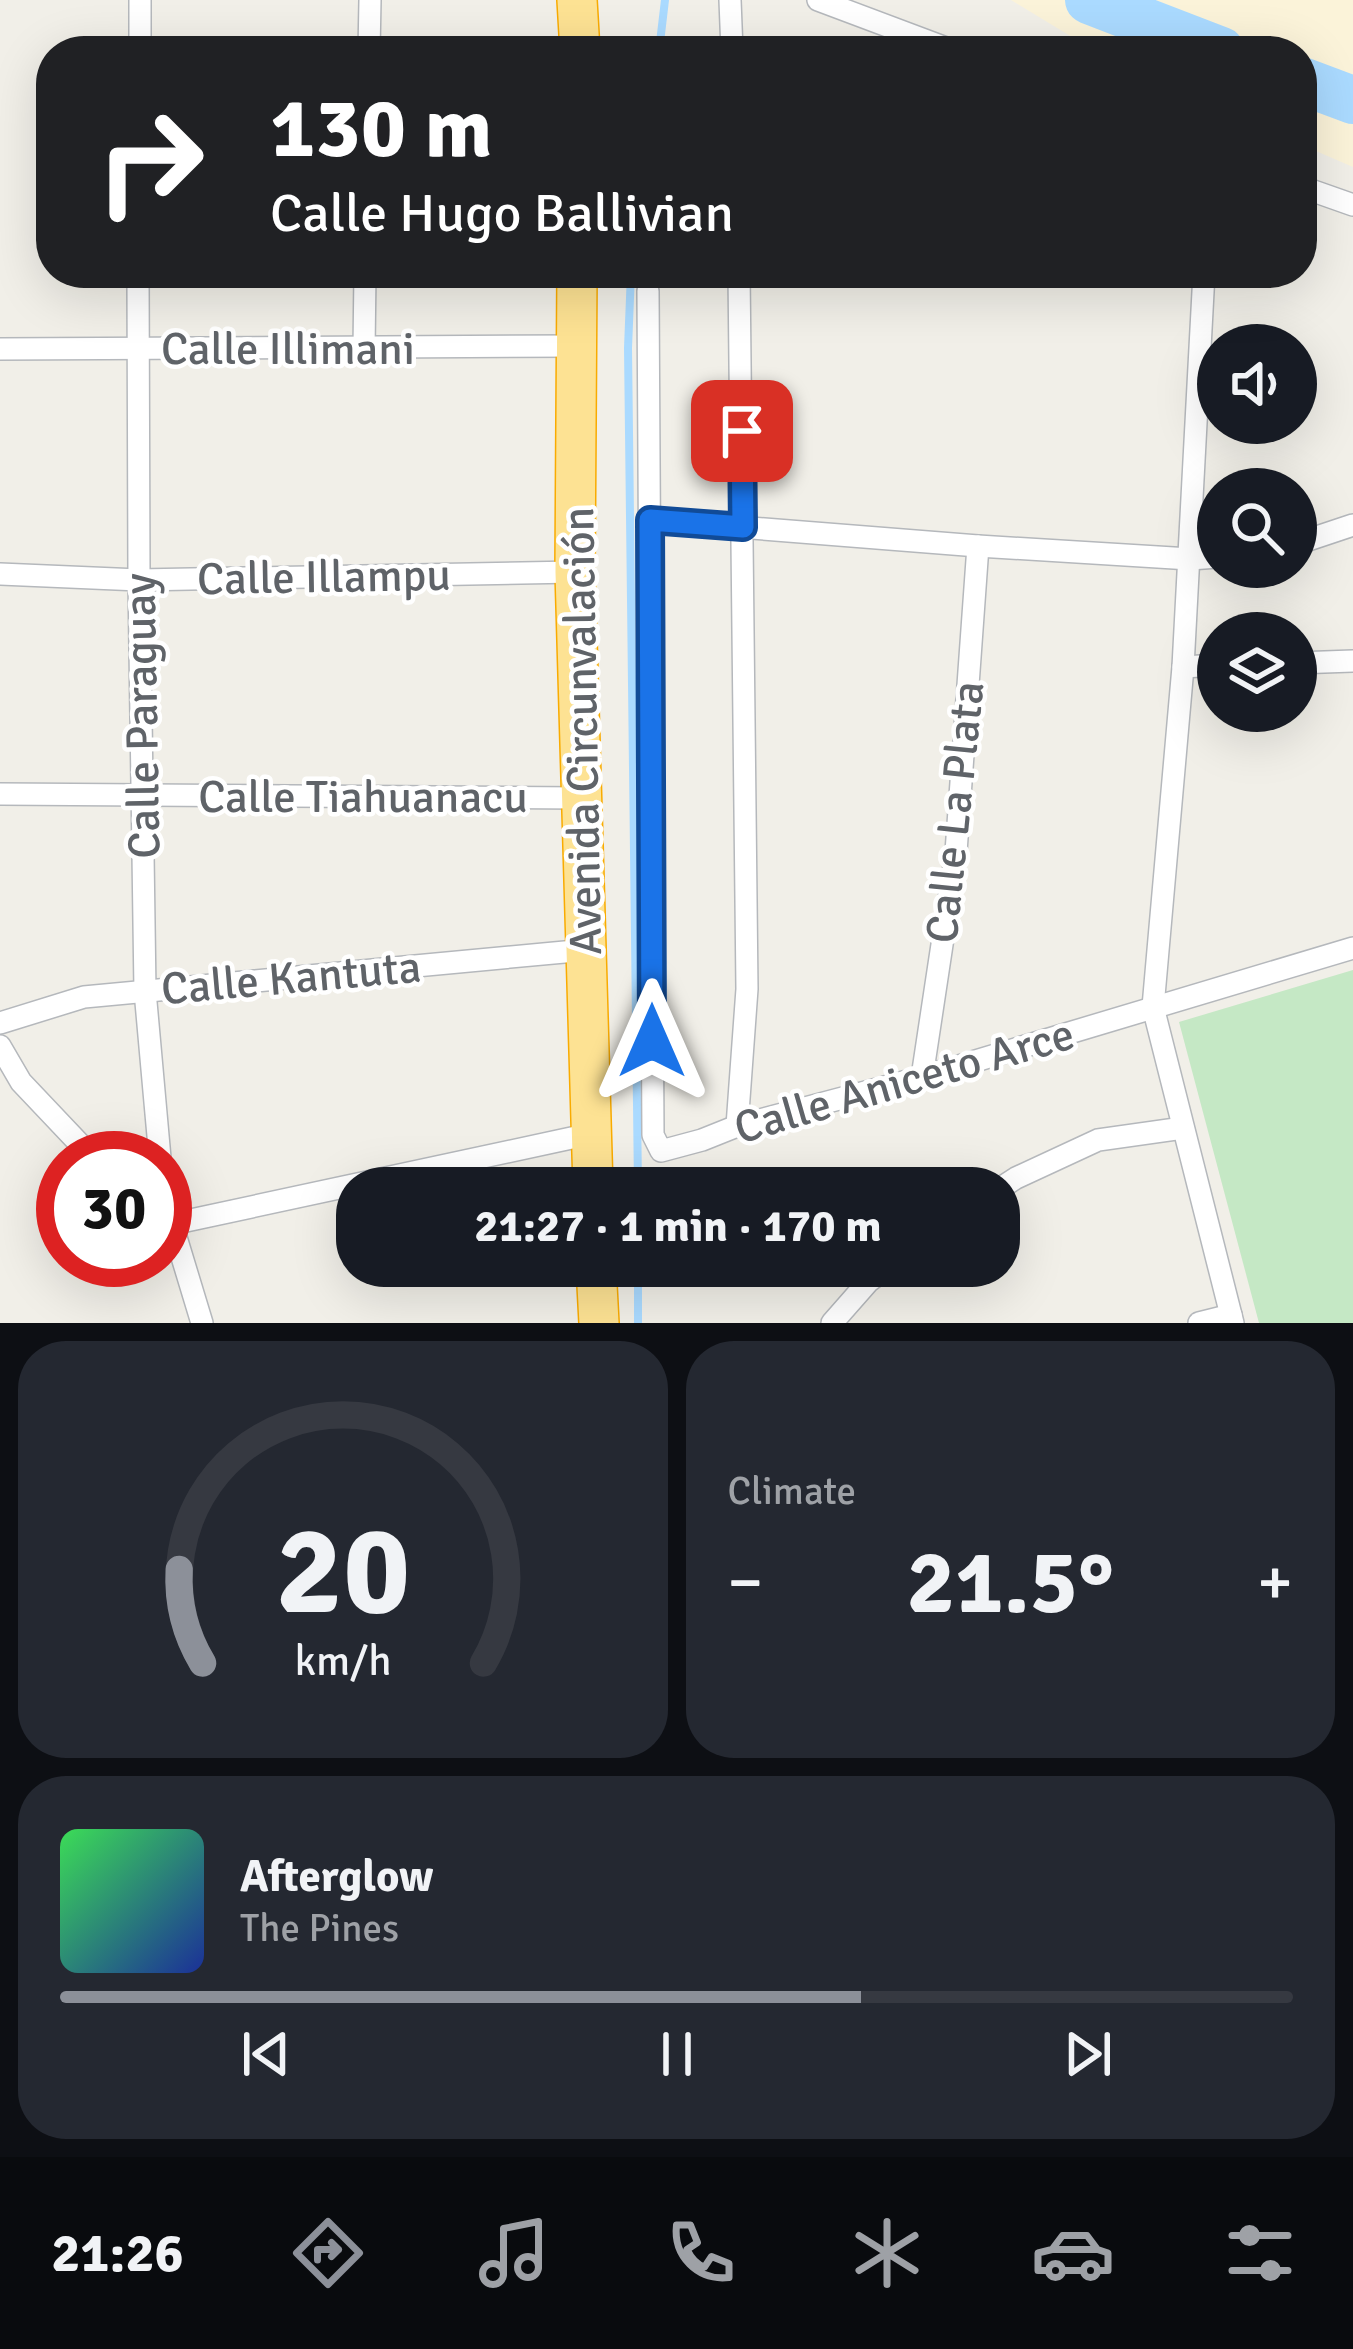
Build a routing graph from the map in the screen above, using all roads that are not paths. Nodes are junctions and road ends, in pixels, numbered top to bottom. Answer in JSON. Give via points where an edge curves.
{"nodes":[{"id":1,"x":140,"y":0,"type":"edge"},
{"id":2,"x":370,"y":0,"type":"edge"},
{"id":3,"x":578,"y":0,"type":"edge"},
{"id":4,"x":730,"y":0,"type":"edge"},
{"id":5,"x":818,"y":0,"type":"edge"},
{"id":6,"x":140,"y":36,"type":"edge"},
{"id":7,"x":369,"y":36,"type":"edge"},
{"id":8,"x":579,"y":36,"type":"edge"},
{"id":9,"x":731,"y":36,"type":"edge"},
{"id":10,"x":914,"y":36,"type":"edge"},
{"id":11,"x":138,"y":288,"type":"edge"},
{"id":12,"x":365,"y":288,"type":"edge"},
{"id":13,"x":577,"y":288,"type":"edge"},
{"id":14,"x":739,"y":288,"type":"edge"},
{"id":15,"x":1203,"y":288,"type":"edge"},
{"id":16,"x":648,"y":290,"type":"dead end"},
{"id":17,"x":576,"y":346,"type":"junction"},
{"id":18,"x":137,"y":347,"type":"junction"},
{"id":19,"x":0,"y":349,"type":"edge"},
{"id":20,"x":364,"y":349,"type":"junction"},
{"id":21,"x":650,"y":520,"type":"junction"},
{"id":22,"x":1353,"y":525,"type":"edge"},
{"id":23,"x":743,"y":527,"type":"junction"},
{"id":24,"x":1317,"y":537,"type":"edge"},
{"id":25,"x":978,"y":546,"type":"junction"},
{"id":26,"x":1197,"y":558,"type":"edge"},
{"id":27,"x":1190,"y":559,"type":"junction"},
{"id":28,"x":575,"y":572,"type":"junction"},
{"id":29,"x":0,"y":574,"type":"edge"},
{"id":30,"x":139,"y":580,"type":"junction"},
{"id":31,"x":1353,"y":661,"type":"edge"},
{"id":32,"x":1317,"y":662,"type":"edge"},
{"id":33,"x":1197,"y":666,"type":"edge"},
{"id":34,"x":1183,"y":667,"type":"junction"},
{"id":35,"x":0,"y":794,"type":"edge"},
{"id":36,"x":142,"y":794,"type":"junction"},
{"id":37,"x":581,"y":798,"type":"junction"},
{"id":38,"x":1353,"y":948,"type":"edge"},
{"id":39,"x":586,"y":950,"type":"junction"},
{"id":40,"x":145,"y":991,"type":"junction"},
{"id":41,"x":1153,"y":1007,"type":"junction"},
{"id":42,"x":0,"y":1023,"type":"edge"},
{"id":43,"x":0,"y":1046,"type":"edge"},
{"id":44,"x":922,"y":1077,"type":"junction"},
{"id":45,"x":736,"y":1126,"type":"junction"},
{"id":46,"x":1183,"y":1128,"type":"junction"},
{"id":47,"x":67,"y":1131,"type":"edge"},
{"id":48,"x":158,"y":1131,"type":"edge"},
{"id":49,"x":590,"y":1134,"type":"junction"},
{"id":50,"x":591,"y":1167,"type":"edge"},
{"id":51,"x":1020,"y":1176,"type":"edge"},
{"id":52,"x":192,"y":1220,"type":"edge"},
{"id":53,"x":191,"y":1287,"type":"edge"},
{"id":54,"x":597,"y":1287,"type":"edge"},
{"id":55,"x":864,"y":1287,"type":"edge"},
{"id":56,"x":1232,"y":1319,"type":"edge"},
{"id":57,"x":202,"y":1323,"type":"edge"},
{"id":58,"x":599,"y":1323,"type":"edge"},
{"id":59,"x":832,"y":1323,"type":"edge"},
{"id":60,"x":1199,"y":1323,"type":"edge"}],
"edges":[{"from":1,"to":6,"type":"street"},
{"from":2,"to":7,"type":"street"},
{"from":3,"to":8,"type":"highway"},
{"from":4,"to":9,"type":"street"},
{"from":5,"to":10,"type":"street"},
{"from":11,"to":18,"type":"street","name":"Calle Paraguay"},
{"from":12,"to":20,"type":"street"},
{"from":13,"to":17,"type":"highway","name":"Avenida Circunvalación"},
{"from":14,"to":23,"type":"street"},
{"from":15,"to":27,"type":"street"},
{"from":16,"to":21,"type":"street","name":"Calle Aniceto Arce"},
{"from":17,"to":20,"type":"street","name":"Calle Illimani"},
{"from":17,"to":28,"type":"highway","name":"Avenida Circunvalación"},
{"from":18,"to":19,"type":"street","name":"Calle Illimani"},
{"from":18,"to":20,"type":"street","name":"Calle Illimani"},
{"from":18,"to":30,"type":"street","name":"Calle Paraguay"},
{"from":21,"to":23,"type":"street"},
{"from":21,"to":45,"type":"street","name":"Calle Aniceto Arce","via":[[652,1135],[661,1151]]},
{"from":22,"to":24,"type":"street"},
{"from":23,"to":25,"type":"street"},
{"from":23,"to":45,"type":"street","via":[[747,989]]},
{"from":25,"to":27,"type":"street"},
{"from":25,"to":44,"type":"street","name":"Calle La Plata","via":[[956,852]]},
{"from":26,"to":27,"type":"street"},
{"from":27,"to":34,"type":"street"},
{"from":28,"to":30,"type":"street","name":"Calle Illampu"},
{"from":28,"to":37,"type":"highway","name":"Avenida Circunvalación"},
{"from":29,"to":30,"type":"street","name":"Calle Illampu"},
{"from":30,"to":36,"type":"street","name":"Calle Paraguay"},
{"from":31,"to":32,"type":"street"},
{"from":33,"to":34,"type":"street"},
{"from":34,"to":41,"type":"street"},
{"from":35,"to":36,"type":"street","name":"Calle Tiahuanacu"},
{"from":36,"to":37,"type":"street","name":"Calle Tiahuanacu"},
{"from":36,"to":40,"type":"street","name":"Calle Paraguay"},
{"from":37,"to":39,"type":"highway","name":"Avenida Circunvalación"},
{"from":38,"to":41,"type":"street","name":"Calle Aniceto Arce"},
{"from":39,"to":40,"type":"street","name":"Calle Kantuta"},
{"from":39,"to":49,"type":"highway","name":"Avenida Circunvalación"},
{"from":40,"to":42,"type":"street","name":"Calle Kantuta","via":[[84,998]]},
{"from":40,"to":48,"type":"street","name":"Calle Paraguay"},
{"from":41,"to":44,"type":"street","name":"Calle Aniceto Arce"},
{"from":41,"to":46,"type":"street"},
{"from":43,"to":47,"type":"street","via":[[20,1082]]},
{"from":44,"to":45,"type":"street","name":"Calle Aniceto Arce"},
{"from":46,"to":51,"type":"street","via":[[1098,1140]]},
{"from":46,"to":56,"type":"street"},
{"from":49,"to":50,"type":"highway","name":"Avenida Circunvalación"},
{"from":49,"to":52,"type":"street"},
{"from":53,"to":57,"type":"street"},
{"from":54,"to":58,"type":"highway"},
{"from":55,"to":59,"type":"street"},
{"from":56,"to":60,"type":"street"}]}
